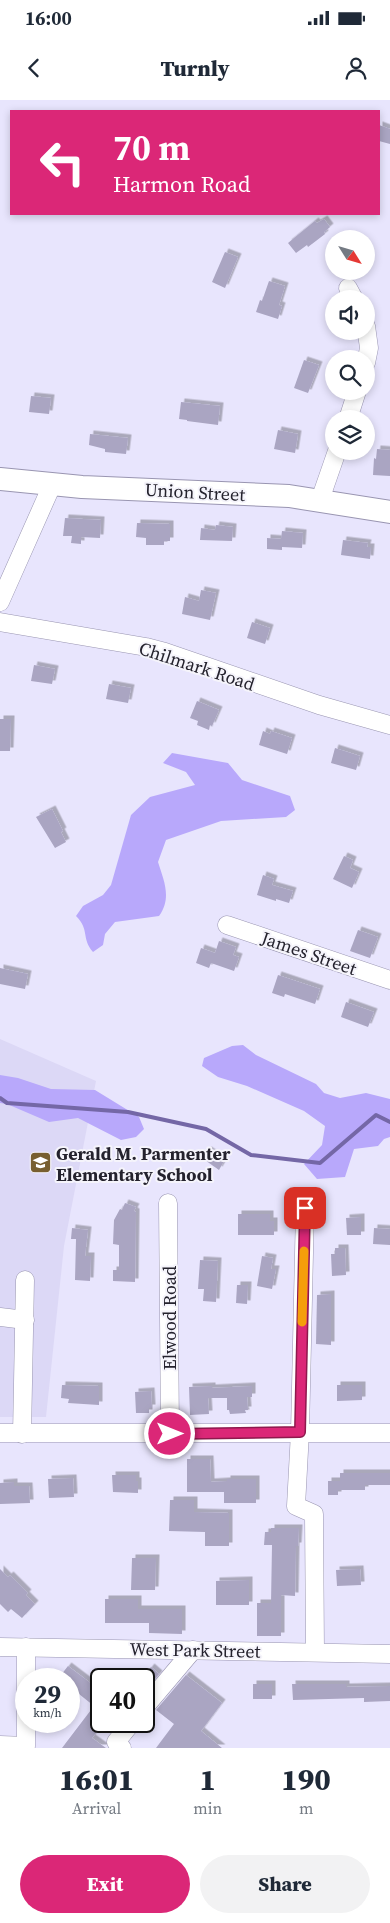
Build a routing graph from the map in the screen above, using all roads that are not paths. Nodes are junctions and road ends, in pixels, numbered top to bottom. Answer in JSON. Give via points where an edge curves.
{"nodes":[{"id":1,"x":334,"y":460,"type":"edge"},
{"id":2,"x":0,"y":480,"type":"edge"},
{"id":3,"x":52,"y":485,"type":"junction"},
{"id":4,"x":320,"y":500,"type":"junction"},
{"id":5,"x":390,"y":512,"type":"edge"},
{"id":6,"x":0,"y":602,"type":"edge"},
{"id":7,"x":0,"y":622,"type":"edge"},
{"id":8,"x":390,"y":725,"type":"edge"},
{"id":9,"x":227,"y":925,"type":"dead end"},
{"id":10,"x":390,"y":980,"type":"edge"},
{"id":11,"x":168,"y":1203,"type":"dead end"},
{"id":12,"x":305,"y":1208,"type":"dead end"},
{"id":13,"x":25,"y":1280,"type":"dead end"},
{"id":14,"x":0,"y":1317,"type":"edge"},
{"id":15,"x":25,"y":1320,"type":"junction"},
{"id":16,"x":300,"y":1432,"type":"junction"},
{"id":17,"x":0,"y":1433,"type":"edge"},
{"id":18,"x":390,"y":1433,"type":"edge"},
{"id":19,"x":22,"y":1434,"type":"junction"},
{"id":20,"x":170,"y":1434,"type":"junction"},
{"id":21,"x":0,"y":1647,"type":"edge"},
{"id":22,"x":26,"y":1647,"type":"junction"},
{"id":23,"x":193,"y":1650,"type":"junction"},
{"id":24,"x":315,"y":1652,"type":"junction"},
{"id":25,"x":390,"y":1654,"type":"edge"},
{"id":26,"x":155,"y":1695,"type":"edge"},
{"id":27,"x":123,"y":1733,"type":"edge"},
{"id":28,"x":0,"y":1745,"type":"edge"},
{"id":29,"x":122,"y":1748,"type":"edge"}],
"edges":[{"from":1,"to":4,"type":"street"},
{"from":2,"to":3,"type":"main road","name":"Union Street"},
{"from":3,"to":4,"type":"main road","name":"Union Street"},
{"from":3,"to":6,"type":"street"},
{"from":4,"to":5,"type":"main road","name":"Union Street"},
{"from":7,"to":8,"type":"street","name":"Chilmark Road","via":[[146,647],[287,695]]},
{"from":9,"to":10,"type":"street","name":"James Street"},
{"from":11,"to":20,"type":"street","name":"Elwood Road"},
{"from":12,"to":16,"type":"street"},
{"from":13,"to":15,"type":"street"},
{"from":14,"to":15,"type":"street"},
{"from":15,"to":19,"type":"street"},
{"from":16,"to":18,"type":"street"},
{"from":16,"to":20,"type":"street"},
{"from":16,"to":24,"type":"street","via":[[296,1506],[314,1514]]},
{"from":17,"to":19,"type":"street"},
{"from":19,"to":20,"type":"street"},
{"from":21,"to":22,"type":"street","name":"West Park Street"},
{"from":22,"to":23,"type":"street","name":"West Park Street"},
{"from":22,"to":28,"type":"street","via":[[26,1746]]},
{"from":23,"to":24,"type":"street","name":"West Park Street"},
{"from":23,"to":26,"type":"street"},
{"from":24,"to":25,"type":"street","name":"West Park Street"},
{"from":27,"to":29,"type":"street","via":[[116,1742]]}]}
